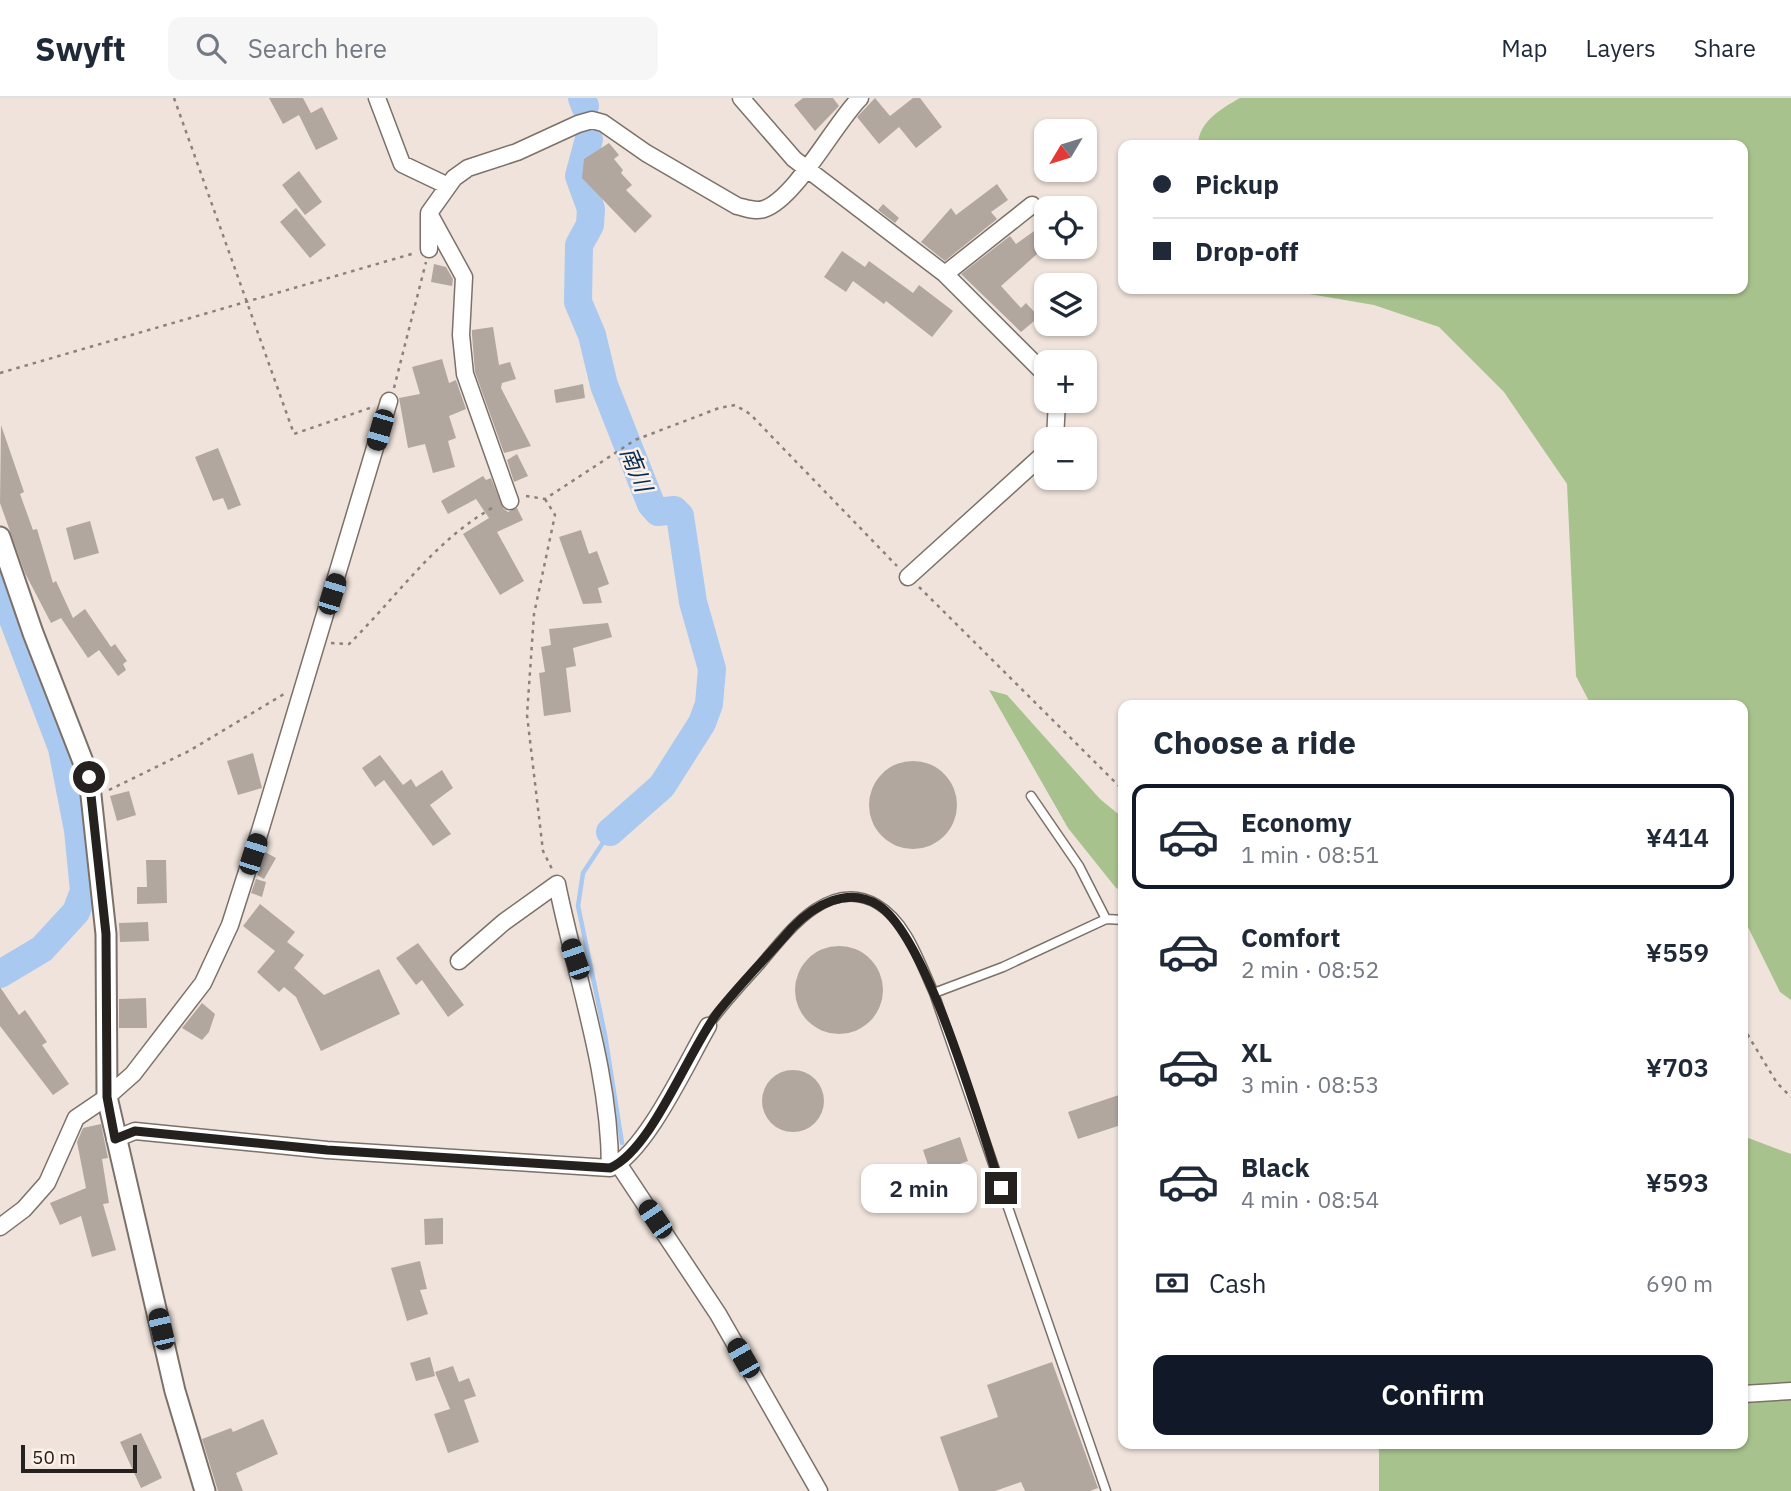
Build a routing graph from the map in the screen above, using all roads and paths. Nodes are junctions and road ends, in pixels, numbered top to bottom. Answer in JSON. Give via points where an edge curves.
{"nodes":[{"id":1,"x":174,"y":98,"type":"edge"},
{"id":2,"x":377,"y":98,"type":"edge"},
{"id":3,"x":741,"y":98,"type":"edge"},
{"id":4,"x":860,"y":98,"type":"edge"},
{"id":5,"x":806,"y":169,"type":"junction"},
{"id":6,"x":446,"y":185,"type":"junction"},
{"id":7,"x":1032,"y":205,"type":"dead end"},
{"id":8,"x":429,"y":213,"type":"junction"},
{"id":9,"x":429,"y":249,"type":"junction"},
{"id":10,"x":945,"y":274,"type":"junction"},
{"id":11,"x":245,"y":303,"type":"junction"},
{"id":12,"x":1034,"y":363,"type":"edge"},
{"id":13,"x":0,"y":373,"type":"edge"},
{"id":14,"x":389,"y":401,"type":"junction"},
{"id":15,"x":1034,"y":463,"type":"edge"},
{"id":16,"x":545,"y":499,"type":"junction"},
{"id":17,"x":510,"y":501,"type":"junction"},
{"id":18,"x":0,"y":537,"type":"edge"},
{"id":19,"x":908,"y":577,"type":"junction"},
{"id":20,"x":317,"y":643,"type":"junction"},
{"id":21,"x":305,"y":682,"type":"junction"},
{"id":22,"x":1118,"y":785,"type":"edge"},
{"id":23,"x":1031,"y":796,"type":"dead end"},
{"id":24,"x":93,"y":799,"type":"junction"},
{"id":25,"x":557,"y":884,"type":"junction"},
{"id":26,"x":1106,"y":919,"type":"junction"},
{"id":27,"x":1118,"y":920,"type":"edge"},
{"id":28,"x":459,"y":961,"type":"dead end"},
{"id":29,"x":934,"y":993,"type":"junction"},
{"id":30,"x":708,"y":1026,"type":"joint"},
{"id":31,"x":1748,"y":1035,"type":"edge"},
{"id":32,"x":107,"y":1097,"type":"junction"},
{"id":33,"x":1791,"y":1097,"type":"edge"},
{"id":34,"x":115,"y":1139,"type":"junction"},
{"id":35,"x":614,"y":1167,"type":"junction"},
{"id":36,"x":0,"y":1227,"type":"edge"},
{"id":37,"x":1791,"y":1391,"type":"edge"},
{"id":38,"x":1748,"y":1394,"type":"edge"},
{"id":39,"x":205,"y":1491,"type":"edge"},
{"id":40,"x":819,"y":1491,"type":"edge"},
{"id":41,"x":1106,"y":1491,"type":"edge"}],
"edges":[{"from":1,"to":11,"type":"path"},
{"from":2,"to":6,"type":"street","via":[[402,164]]},
{"from":3,"to":5,"type":"street","via":[[776,142]]},
{"from":4,"to":5,"type":"street"},
{"from":5,"to":6,"type":"street","via":[[778,200],[764,209],[750,210],[593,120],[468,168]]},
{"from":5,"to":10,"type":"street"},
{"from":6,"to":8,"type":"street"},
{"from":7,"to":10,"type":"street"},
{"from":8,"to":9,"type":"street"},
{"from":8,"to":17,"type":"street","via":[[464,277],[461,335],[465,374]]},
{"from":9,"to":11,"type":"path"},
{"from":9,"to":14,"type":"path"},
{"from":10,"to":12,"type":"street"},
{"from":11,"to":13,"type":"path"},
{"from":11,"to":14,"type":"path","via":[[294,434]]},
{"from":14,"to":20,"type":"street"},
{"from":15,"to":19,"type":"street"},
{"from":16,"to":17,"type":"path","via":[[528,495]]},
{"from":16,"to":19,"type":"path","via":[[635,440],[735,405],[750,414]]},
{"from":16,"to":25,"type":"path","via":[[555,515],[534,614],[527,715],[543,851]]},
{"from":17,"to":20,"type":"path","via":[[469,522],[349,644]]},
{"from":18,"to":24,"type":"street","via":[[81,752]]},
{"from":19,"to":22,"type":"path"},
{"from":20,"to":21,"type":"street"},
{"from":21,"to":24,"type":"path","via":[[188,751]]},
{"from":21,"to":32,"type":"street","via":[[230,925],[203,983],[133,1074]]},
{"from":23,"to":26,"type":"lane","via":[[1079,866]]},
{"from":24,"to":32,"type":"street","via":[[106,934]]},
{"from":25,"to":28,"type":"street"},
{"from":25,"to":35,"type":"street","via":[[581,979]]},
{"from":26,"to":27,"type":"lane"},
{"from":26,"to":29,"type":"lane"},
{"from":29,"to":30,"type":"lane","via":[[905,932],[890,915],[860,898],[845,897],[803,916]]},
{"from":29,"to":41,"type":"lane"},
{"from":30,"to":35,"type":"street","via":[[641,1142]]},
{"from":31,"to":33,"type":"path"},
{"from":32,"to":34,"type":"street"},
{"from":32,"to":36,"type":"street","via":[[76,1118],[47,1183]]},
{"from":34,"to":35,"type":"street","via":[[135,1131],[327,1150]]},
{"from":34,"to":39,"type":"street","via":[[175,1391]]},
{"from":35,"to":40,"type":"street","via":[[718,1314]]},
{"from":37,"to":38,"type":"street"}]}
